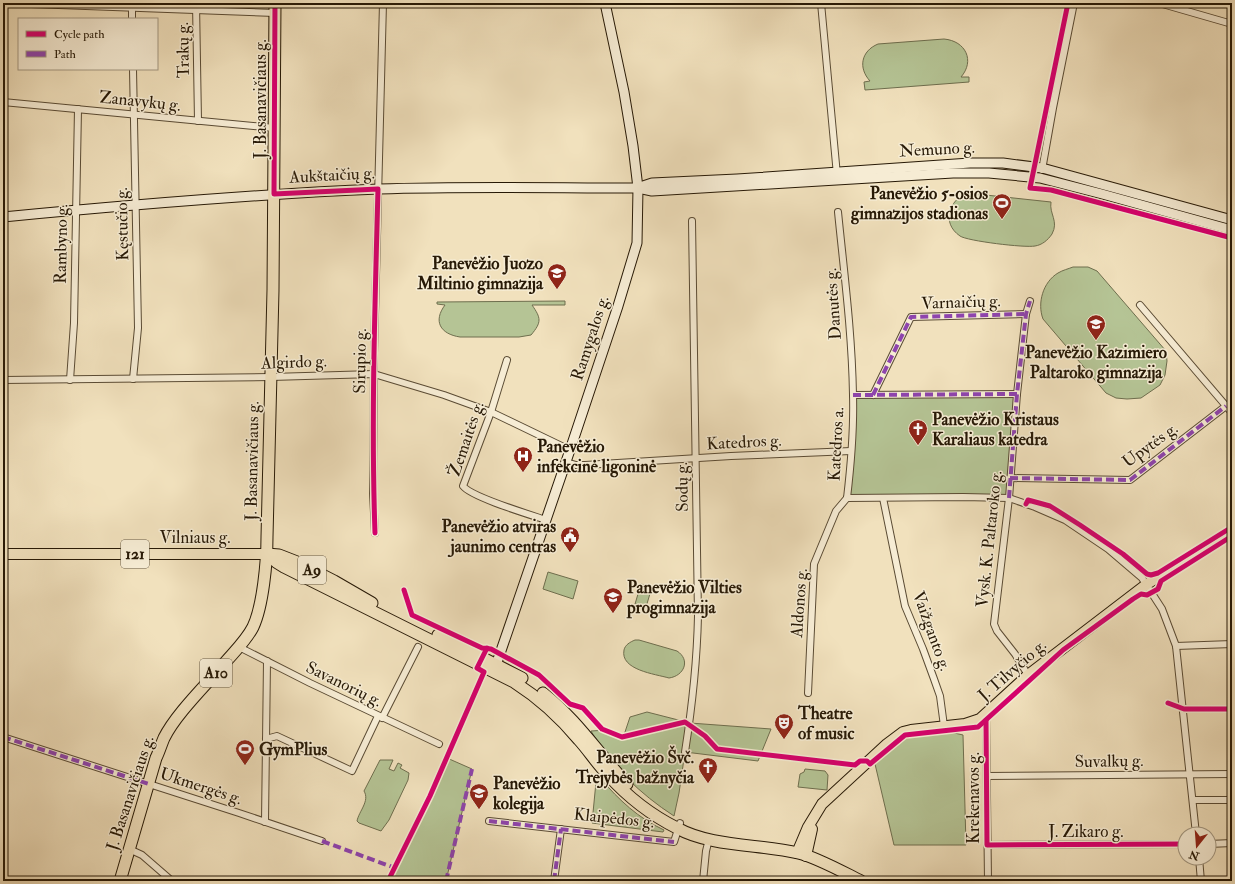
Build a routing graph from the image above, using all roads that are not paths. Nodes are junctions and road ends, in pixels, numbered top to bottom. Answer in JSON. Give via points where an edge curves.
{"nodes":[{"id":1,"x":4,"y":3,"type":"edge"},
{"id":2,"x":383,"y":3,"type":"edge"},
{"id":3,"x":605,"y":3,"type":"edge"},
{"id":4,"x":821,"y":3,"type":"edge"},
{"id":5,"x":1074,"y":3,"type":"edge"},
{"id":6,"x":1159,"y":3,"type":"edge"},
{"id":7,"x":132,"y":5,"type":"edge"},
{"id":8,"x":196,"y":6,"type":"edge"},
{"id":9,"x":275,"y":8,"type":"edge"},
{"id":10,"x":132,"y":18,"type":"edge"},
{"id":11,"x":1232,"y":24,"type":"edge"},
{"id":12,"x":133,"y":70,"type":"edge"},
{"id":13,"x":3,"y":102,"type":"edge"},
{"id":14,"x":78,"y":109,"type":"junction"},
{"id":15,"x":134,"y":115,"type":"junction"},
{"id":16,"x":198,"y":121,"type":"junction"},
{"id":17,"x":274,"y":128,"type":"junction"},
{"id":18,"x":1042,"y":168,"type":"junction"},
{"id":19,"x":836,"y":171,"type":"junction"},
{"id":20,"x":1040,"y":178,"type":"junction"},
{"id":21,"x":838,"y":181,"type":"junction"},
{"id":22,"x":591,"y":188,"type":"joint"},
{"id":23,"x":638,"y":188,"type":"junction"},
{"id":24,"x":378,"y":189,"type":"junction"},
{"id":25,"x":274,"y":194,"type":"junction"},
{"id":26,"x":136,"y":206,"type":"junction"},
{"id":27,"x":76,"y":210,"type":"junction"},
{"id":28,"x":838,"y":212,"type":"dead end"},
{"id":29,"x":3,"y":217,"type":"edge"},
{"id":30,"x":1232,"y":220,"type":"edge"},
{"id":31,"x":692,"y":221,"type":"dead end"},
{"id":32,"x":1232,"y":230,"type":"edge"},
{"id":33,"x":1030,"y":301,"type":"dead end"},
{"id":34,"x":1140,"y":305,"type":"dead end"},
{"id":35,"x":1026,"y":314,"type":"junction"},
{"id":36,"x":507,"y":360,"type":"dead end"},
{"id":37,"x":374,"y":374,"type":"junction"},
{"id":38,"x":271,"y":378,"type":"junction"},
{"id":39,"x":133,"y":379,"type":"junction"},
{"id":40,"x":3,"y":380,"type":"edge"},
{"id":41,"x":70,"y":380,"type":"junction"},
{"id":42,"x":853,"y":394,"type":"junction"},
{"id":43,"x":1018,"y":394,"type":"junction"},
{"id":44,"x":873,"y":395,"type":"junction"},
{"id":45,"x":1226,"y":406,"type":"junction"},
{"id":46,"x":491,"y":412,"type":"junction"},
{"id":47,"x":1232,"y":413,"type":"edge"},
{"id":48,"x":570,"y":450,"type":"junction"},
{"id":49,"x":852,"y":451,"type":"junction"},
{"id":50,"x":696,"y":458,"type":"junction"},
{"id":51,"x":566,"y":462,"type":"junction"},
{"id":52,"x":1010,"y":478,"type":"junction"},
{"id":53,"x":847,"y":498,"type":"junction"},
{"id":54,"x":884,"y":498,"type":"junction"},
{"id":55,"x":1009,"y":498,"type":"junction"},
{"id":56,"x":546,"y":520,"type":"junction"},
{"id":57,"x":1232,"y":531,"type":"edge"},
{"id":58,"x":375,"y":533,"type":"dead end"},
{"id":59,"x":3,"y":554,"type":"edge"},
{"id":60,"x":267,"y":554,"type":"junction"},
{"id":61,"x":1147,"y":584,"type":"junction"},
{"id":62,"x":1232,"y":644,"type":"edge"},
{"id":63,"x":1176,"y":646,"type":"junction"},
{"id":64,"x":239,"y":647,"type":"junction"},
{"id":65,"x":418,"y":647,"type":"dead end"},
{"id":66,"x":267,"y":661,"type":"junction"},
{"id":67,"x":495,"y":668,"type":"junction"},
{"id":68,"x":1028,"y":675,"type":"junction"},
{"id":69,"x":808,"y":693,"type":"dead end"},
{"id":70,"x":1232,"y":709,"type":"edge"},
{"id":71,"x":1184,"y":710,"type":"junction"},
{"id":72,"x":986,"y":714,"type":"junction"},
{"id":73,"x":380,"y":717,"type":"junction"},
{"id":74,"x":944,"y":726,"type":"junction"},
{"id":75,"x":3,"y":736,"type":"edge"},
{"id":76,"x":266,"y":738,"type":"junction"},
{"id":77,"x":439,"y":744,"type":"dead end"},
{"id":78,"x":685,"y":752,"type":"dead end"},
{"id":79,"x":1191,"y":774,"type":"junction"},
{"id":80,"x":1232,"y":774,"type":"edge"},
{"id":81,"x":986,"y":776,"type":"junction"},
{"id":82,"x":149,"y":784,"type":"junction"},
{"id":83,"x":1193,"y":800,"type":"junction"},
{"id":84,"x":1232,"y":800,"type":"edge"},
{"id":85,"x":489,"y":821,"type":"dead end"},
{"id":86,"x":265,"y":822,"type":"junction"},
{"id":87,"x":679,"y":826,"type":"junction"},
{"id":88,"x":1195,"y":826,"type":"edge"},
{"id":89,"x":561,"y":830,"type":"junction"},
{"id":90,"x":709,"y":839,"type":"junction"},
{"id":91,"x":322,"y":841,"type":"dead end"},
{"id":92,"x":1232,"y":843,"type":"edge"},
{"id":93,"x":1177,"y":844,"type":"edge"},
{"id":94,"x":1217,"y":844,"type":"edge"},
{"id":95,"x":987,"y":845,"type":"junction"},
{"id":96,"x":129,"y":849,"type":"junction"},
{"id":97,"x":802,"y":854,"type":"junction"},
{"id":98,"x":1200,"y":866,"type":"edge"},
{"id":99,"x":120,"y":881,"type":"edge"},
{"id":100,"x":172,"y":881,"type":"edge"},
{"id":101,"x":554,"y":881,"type":"edge"},
{"id":102,"x":703,"y":881,"type":"edge"},
{"id":103,"x":861,"y":881,"type":"edge"},
{"id":104,"x":988,"y":881,"type":"edge"},
{"id":105,"x":1201,"y":881,"type":"edge"}],
"edges":[{"from":1,"to":7,"type":"street"},
{"from":2,"to":24,"type":"street","name":"Sirupio g."},
{"from":3,"to":23,"type":"main road","name":"Ramygalos g.","via":[[624,92]]},
{"from":4,"to":19,"type":"street"},
{"from":5,"to":18,"type":"street"},
{"from":6,"to":11,"type":"street"},
{"from":7,"to":8,"type":"street"},
{"from":7,"to":10,"type":"street"},
{"from":8,"to":9,"type":"street"},
{"from":8,"to":16,"type":"street","name":"Trakų g."},
{"from":9,"to":17,"type":"highway","name":"J. Basanavičiaus g."},
{"from":12,"to":15,"type":"street","name":"Kęstučio g."},
{"from":13,"to":14,"type":"street","name":"Zanavykų g."},
{"from":14,"to":15,"type":"street","name":"Zanavykų g."},
{"from":14,"to":27,"type":"street","name":"Rambyno g."},
{"from":15,"to":16,"type":"street","name":"Zanavykų g."},
{"from":15,"to":26,"type":"street","name":"Kęstučio g."},
{"from":16,"to":17,"type":"street","name":"Zanavykų g."},
{"from":17,"to":25,"type":"highway","name":"J. Basanavičiaus g."},
{"from":18,"to":19,"type":"main road","name":"Nemuno g.","via":[[970,163]]},
{"from":18,"to":20,"type":"street"},
{"from":18,"to":30,"type":"main road","name":"Nemuno g."},
{"from":19,"to":21,"type":"street"},
{"from":19,"to":23,"type":"main road","name":"Nemuno g.","via":[[652,183]]},
{"from":20,"to":21,"type":"main road","name":"Nemuno g.","via":[[967,173]]},
{"from":20,"to":32,"type":"main road","name":"Nemuno g."},
{"from":21,"to":23,"type":"main road","name":"Nemuno g.","via":[[677,190]]},
{"from":22,"to":23,"type":"main road","name":"Nemuno g."},
{"from":22,"to":24,"type":"main road","name":"Aukštaičių g."},
{"from":23,"to":48,"type":"main road","name":"Ramygalos g.","via":[[638,234],[634,253]]},
{"from":24,"to":25,"type":"main road","name":"Aukštaičių g."},
{"from":24,"to":37,"type":"street","name":"Sirupio g."},
{"from":25,"to":26,"type":"main road","name":"Aukštaičių g."},
{"from":25,"to":38,"type":"highway","name":"J. Basanavičiaus g."},
{"from":26,"to":27,"type":"main road","name":"Aukštaičių g."},
{"from":26,"to":39,"type":"street","name":"Kęstučio g.","via":[[138,328]]},
{"from":27,"to":29,"type":"main road","name":"Aukštaičių g."},
{"from":27,"to":41,"type":"street","name":"Rambyno g."},
{"from":28,"to":42,"type":"street","name":"Danutės g.","via":[[846,280]]},
{"from":31,"to":50,"type":"street","name":"Sodų g."},
{"from":33,"to":35,"type":"street","name":"Vysk. K. Paltaroko g."},
{"from":34,"to":45,"type":"street"},
{"from":35,"to":43,"type":"street","name":"Vysk. K. Paltaroko g."},
{"from":35,"to":44,"type":"street","name":"Varnaičių g.","via":[[911,317]]},
{"from":36,"to":46,"type":"street","name":"Žemaitės g."},
{"from":37,"to":38,"type":"street","name":"Algirdo g."},
{"from":37,"to":46,"type":"street","name":"Algirdo g."},
{"from":37,"to":58,"type":"street","name":"Sirupio g."},
{"from":38,"to":39,"type":"street","name":"Algirdo g."},
{"from":38,"to":60,"type":"highway","name":"J. Basanavičiaus g."},
{"from":39,"to":41,"type":"street","name":"Algirdo g."},
{"from":40,"to":41,"type":"street","name":"Algirdo g."},
{"from":42,"to":44,"type":"street","name":"Katedros a."},
{"from":42,"to":49,"type":"street","name":"Katedros a."},
{"from":43,"to":44,"type":"street","name":"Katedros a."},
{"from":43,"to":52,"type":"street","name":"Vysk. K. Paltaroko g."},
{"from":45,"to":47,"type":"street"},
{"from":45,"to":52,"type":"street","name":"Upytės g.","via":[[1130,480]]},
{"from":46,"to":48,"type":"street","name":"Algirdo g."},
{"from":46,"to":56,"type":"street","name":"Žemaitės g.","via":[[464,488],[498,504]]},
{"from":48,"to":51,"type":"main road","name":"Ramygalos g."},
{"from":49,"to":50,"type":"street","name":"Katedros g."},
{"from":49,"to":53,"type":"street","name":"Katedros a."},
{"from":50,"to":51,"type":"street","name":"Katedros g.","via":[[585,465]]},
{"from":50,"to":78,"type":"street","name":"Sodų g.","via":[[698,646]]},
{"from":51,"to":56,"type":"main road","name":"Ramygalos g."},
{"from":52,"to":55,"type":"street","name":"Vysk. K. Paltaroko g."},
{"from":53,"to":54,"type":"street","name":"Katedros a."},
{"from":53,"to":69,"type":"street","name":"Aldonos g.","via":[[836,511],[814,564]]},
{"from":54,"to":55,"type":"street","name":"Katedros a."},
{"from":54,"to":74,"type":"street","name":"Vaižganto g.","via":[[905,606],[924,649],[940,696]]},
{"from":55,"to":61,"type":"street","name":"Katedros a.","via":[[1064,520],[1108,549]]},
{"from":55,"to":68,"type":"street","name":"Vysk. K. Paltaroko g.","via":[[994,624]]},
{"from":56,"to":67,"type":"main road","name":"Ramygalos g."},
{"from":57,"to":61,"type":"main road","name":"J. Tilvyčio g."},
{"from":59,"to":60,"type":"main road","name":"Vilniaus g.","number":"121"},
{"from":60,"to":64,"type":"highway","name":"J. Basanavičiaus g.","number":"A10","via":[[256,616],[249,634]]},
{"from":60,"to":67,"type":"highway","number":"A9","via":[[284,567]]},
{"from":61,"to":63,"type":"street","name":"Katedros a.","via":[[1162,609]]},
{"from":61,"to":68,"type":"main road","name":"J. Tilvyčio g."},
{"from":62,"to":63,"type":"street"},
{"from":63,"to":71,"type":"street","name":"Katedros a."},
{"from":64,"to":66,"type":"street","name":"Savanorių g."},
{"from":64,"to":82,"type":"highway","name":"J. Basanavičiaus g.","number":"A10","via":[[171,727],[156,758]]},
{"from":65,"to":73,"type":"street"},
{"from":66,"to":73,"type":"street","name":"Savanorių g."},
{"from":66,"to":76,"type":"street"},
{"from":67,"to":87,"type":"highway","number":"A9","via":[[540,699],[562,720],[621,788],[646,808]]},
{"from":68,"to":72,"type":"main road","name":"J. Tilvyčio g."},
{"from":70,"to":71,"type":"street"},
{"from":71,"to":79,"type":"street","name":"Katedros a."},
{"from":72,"to":74,"type":"main road","name":"J. Tilvyčio g.","via":[[972,722]]},
{"from":72,"to":81,"type":"street","name":"Krekenavos g."},
{"from":73,"to":76,"type":"street","via":[[352,771],[277,736]]},
{"from":73,"to":77,"type":"street","name":"Savanorių g."},
{"from":74,"to":97,"type":"main road","name":"J. Tilvyčio g.","via":[[911,730],[897,736],[867,761],[822,804],[814,817]]},
{"from":75,"to":82,"type":"street","name":"Ukmergės g."},
{"from":76,"to":86,"type":"street"},
{"from":79,"to":80,"type":"street","name":"Suvalkų g."},
{"from":79,"to":81,"type":"street","name":"Suvalkų g."},
{"from":79,"to":83,"type":"street","name":"Katedros a."},
{"from":81,"to":95,"type":"street","name":"Krekenavos g."},
{"from":82,"to":86,"type":"street","name":"Ukmergės g."},
{"from":82,"to":96,"type":"highway","name":"J. Basanavičiaus g.","number":"A10"},
{"from":83,"to":84,"type":"street"},
{"from":83,"to":88,"type":"street","name":"Katedros a."},
{"from":85,"to":89,"type":"street","name":"Klaipėdos g."},
{"from":86,"to":91,"type":"street","name":"Ukmergės g."},
{"from":87,"to":89,"type":"street","name":"Klaipėdos g.","via":[[674,842]]},
{"from":87,"to":90,"type":"highway","number":"A9"},
{"from":89,"to":101,"type":"street"},
{"from":90,"to":97,"type":"highway","number":"A9"},
{"from":90,"to":102,"type":"street"},
{"from":92,"to":94,"type":"street"},
{"from":93,"to":95,"type":"street","name":"J. Zikaro g."},
{"from":95,"to":104,"type":"street","name":"Krekenavos g."},
{"from":96,"to":99,"type":"highway","name":"J. Basanavičiaus g.","number":"A10"},
{"from":96,"to":100,"type":"street","via":[[142,855]]},
{"from":97,"to":103,"type":"highway","number":"A9"},
{"from":98,"to":105,"type":"street"}]}
